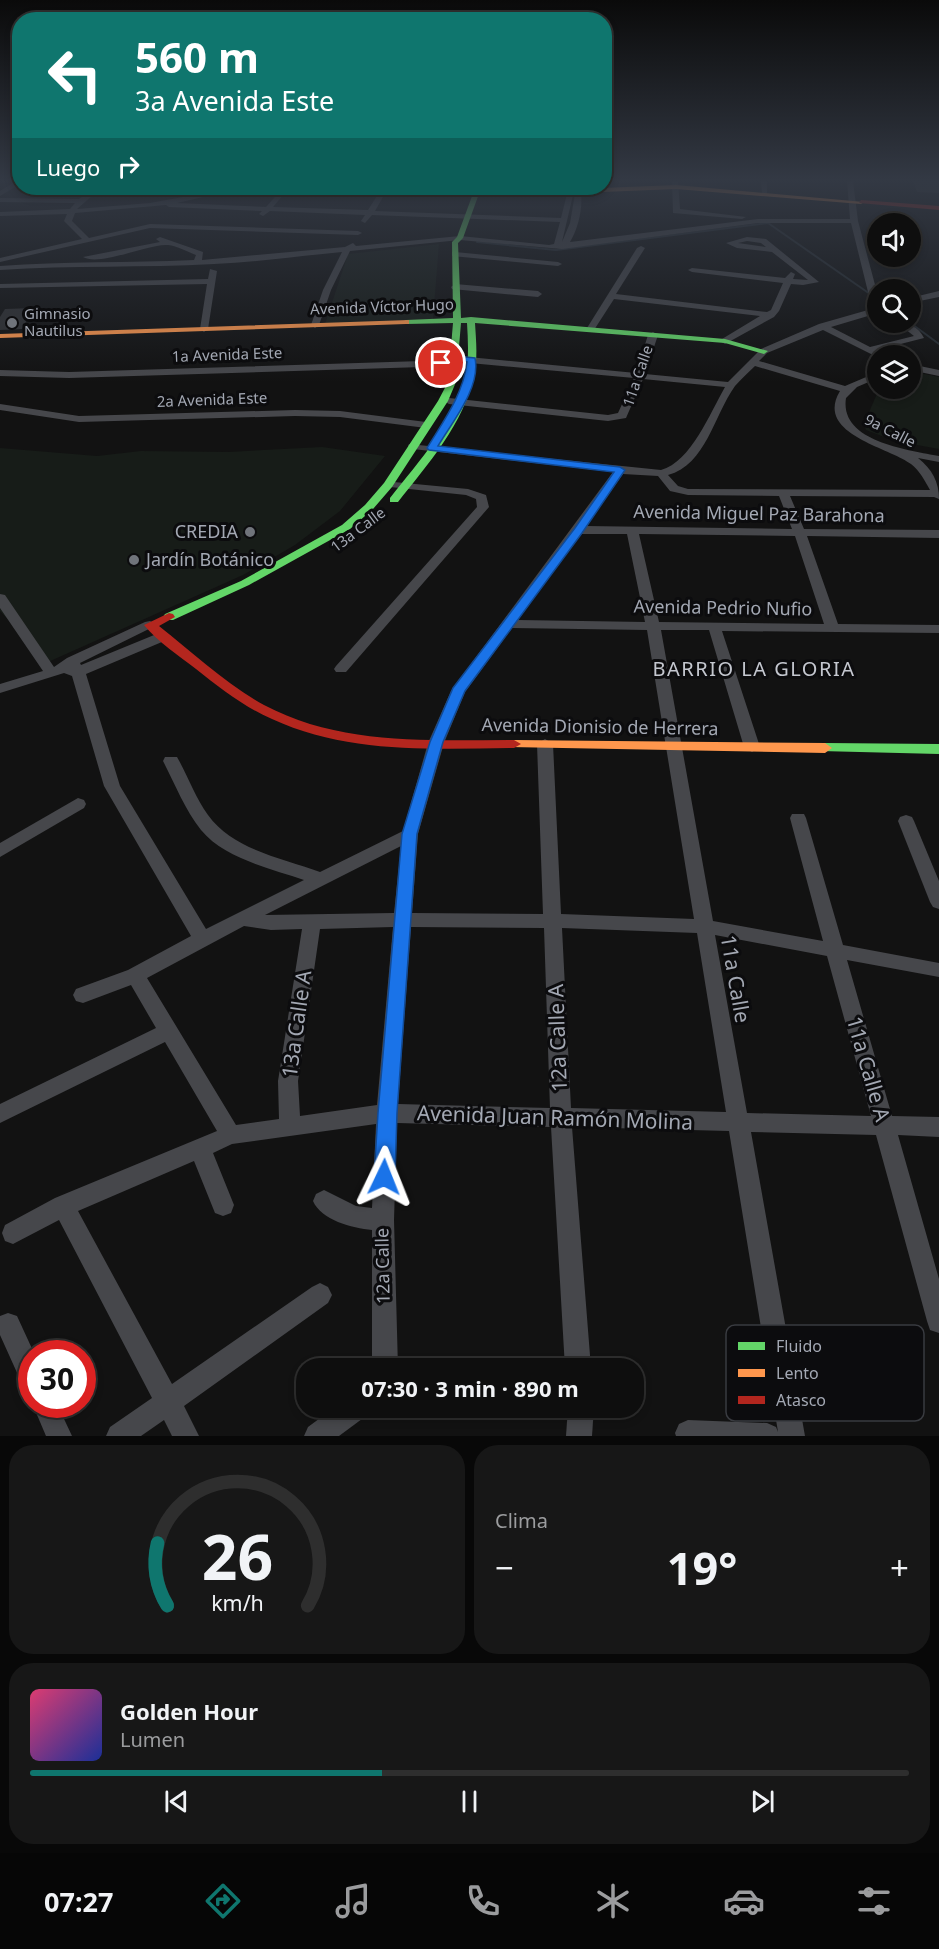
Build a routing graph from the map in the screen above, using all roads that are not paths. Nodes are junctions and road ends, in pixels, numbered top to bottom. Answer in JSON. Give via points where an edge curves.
{"nodes":[{"id":1,"x":56,"y":248,"type":"edge"},
{"id":2,"x":141,"y":248,"type":"edge"},
{"id":3,"x":185,"y":248,"type":"edge"},
{"id":4,"x":357,"y":248,"type":"edge"},
{"id":5,"x":462,"y":248,"type":"edge"},
{"id":6,"x":641,"y":248,"type":"dead end"},
{"id":7,"x":861,"y":248,"type":"edge"},
{"id":8,"x":347,"y":249,"type":"junction"},
{"id":9,"x":772,"y":250,"type":"dead end"},
{"id":10,"x":460,"y":254,"type":"junction"},
{"id":11,"x":0,"y":260,"type":"edge"},
{"id":12,"x":197,"y":263,"type":"junction"},
{"id":13,"x":558,"y":264,"type":"dead end"},
{"id":14,"x":213,"y":265,"type":"dead end"},
{"id":15,"x":795,"y":265,"type":"junction"},
{"id":16,"x":20,"y":266,"type":"junction"},
{"id":17,"x":0,"y":268,"type":"edge"},
{"id":18,"x":692,"y":270,"type":"dead end"},
{"id":19,"x":869,"y":279,"type":"edge"},
{"id":20,"x":213,"y":281,"type":"junction"},
{"id":21,"x":789,"y":282,"type":"junction"},
{"id":22,"x":0,"y":286,"type":"edge"},
{"id":23,"x":460,"y":287,"type":"junction"},
{"id":24,"x":538,"y":294,"type":"dead end"},
{"id":25,"x":939,"y":294,"type":"edge"},
{"id":26,"x":612,"y":296,"type":"junction"},
{"id":27,"x":921,"y":298,"type":"edge"},
{"id":28,"x":921,"y":301,"type":"edge"},
{"id":29,"x":939,"y":302,"type":"edge"},
{"id":30,"x":867,"y":313,"type":"edge"},
{"id":31,"x":771,"y":315,"type":"junction"},
{"id":32,"x":471,"y":320,"type":"junction"},
{"id":33,"x":457,"y":321,"type":"junction"},
{"id":34,"x":315,"y":325,"type":"junction"},
{"id":35,"x":822,"y":326,"type":"junction"},
{"id":36,"x":591,"y":328,"type":"junction"},
{"id":37,"x":204,"y":329,"type":"junction"},
{"id":38,"x":915,"y":333,"type":"edge"},
{"id":39,"x":653,"y":335,"type":"junction"},
{"id":40,"x":0,"y":336,"type":"edge"},
{"id":41,"x":725,"y":341,"type":"junction"},
{"id":42,"x":889,"y":345,"type":"edge"},
{"id":43,"x":867,"y":350,"type":"edge"},
{"id":44,"x":764,"y":351,"type":"junction"},
{"id":45,"x":472,"y":359,"type":"junction"},
{"id":46,"x":455,"y":361,"type":"junction"},
{"id":47,"x":752,"y":362,"type":"junction"},
{"id":48,"x":921,"y":370,"type":"edge"},
{"id":49,"x":0,"y":373,"type":"edge"},
{"id":50,"x":939,"y":373,"type":"edge"},
{"id":51,"x":640,"y":375,"type":"junction"},
{"id":52,"x":867,"y":378,"type":"edge"},
{"id":53,"x":725,"y":384,"type":"dead end"},
{"id":54,"x":846,"y":390,"type":"junction"},
{"id":55,"x":443,"y":401,"type":"junction"},
{"id":56,"x":460,"y":402,"type":"junction"},
{"id":57,"x":0,"y":407,"type":"edge"},
{"id":58,"x":426,"y":425,"type":"junction"},
{"id":59,"x":413,"y":446,"type":"junction"},
{"id":60,"x":432,"y":448,"type":"junction"},
{"id":61,"x":903,"y":453,"type":"junction"},
{"id":62,"x":939,"y":459,"type":"edge"},
{"id":63,"x":620,"y":470,"type":"junction"},
{"id":64,"x":661,"y":473,"type":"junction"},
{"id":65,"x":388,"y":485,"type":"junction"},
{"id":66,"x":406,"y":486,"type":"junction"},
{"id":67,"x":783,"y":493,"type":"junction"},
{"id":68,"x":938,"y":495,"type":"edge"},
{"id":69,"x":578,"y":530,"type":"junction"},
{"id":70,"x":632,"y":531,"type":"junction"},
{"id":71,"x":800,"y":533,"type":"junction"},
{"id":72,"x":939,"y":534,"type":"edge"},
{"id":73,"x":298,"y":555,"type":"junction"},
{"id":74,"x":284,"y":578,"type":"dead end"},
{"id":75,"x":0,"y":598,"type":"edge"},
{"id":76,"x":204,"y":616,"type":"dead end"},
{"id":77,"x":506,"y":624,"type":"junction"},
{"id":78,"x":150,"y":625,"type":"junction"},
{"id":79,"x":652,"y":625,"type":"junction"},
{"id":80,"x":714,"y":626,"type":"junction"},
{"id":81,"x":832,"y":627,"type":"junction"},
{"id":82,"x":939,"y":628,"type":"edge"},
{"id":83,"x":169,"y":633,"type":"junction"},
{"id":84,"x":65,"y":669,"type":"junction"},
{"id":85,"x":340,"y":669,"type":"dead end"},
{"id":86,"x":0,"y":689,"type":"edge"},
{"id":87,"x":436,"y":742,"type":"junction"},
{"id":88,"x":545,"y":744,"type":"junction"},
{"id":89,"x":673,"y":747,"type":"junction"},
{"id":90,"x":752,"y":747,"type":"junction"},
{"id":91,"x":939,"y":749,"type":"edge"},
{"id":92,"x":171,"y":761,"type":"dead end"},
{"id":93,"x":78,"y":804,"type":"dead end"},
{"id":94,"x":798,"y":818,"type":"dead end"},
{"id":95,"x":906,"y":821,"type":"dead end"},
{"id":96,"x":410,"y":834,"type":"junction"},
{"id":97,"x":0,"y":850,"type":"edge"},
{"id":98,"x":321,"y":879,"type":"junction"},
{"id":99,"x":939,"y":902,"type":"edge"},
{"id":100,"x":242,"y":919,"type":"junction"},
{"id":101,"x":404,"y":920,"type":"junction"},
{"id":102,"x":552,"y":921,"type":"junction"},
{"id":103,"x":312,"y":922,"type":"junction"},
{"id":104,"x":703,"y":926,"type":"junction"},
{"id":105,"x":202,"y":939,"type":"junction"},
{"id":106,"x":834,"y":951,"type":"junction"},
{"id":107,"x":939,"y":970,"type":"edge"},
{"id":108,"x":135,"y":975,"type":"junction"},
{"id":109,"x":83,"y":995,"type":"dead end"},
{"id":110,"x":167,"y":1032,"type":"junction"},
{"id":111,"x":387,"y":1113,"type":"junction"},
{"id":112,"x":0,"y":1114,"type":"edge"},
{"id":113,"x":561,"y":1118,"type":"junction"},
{"id":114,"x":738,"y":1123,"type":"junction"},
{"id":115,"x":884,"y":1124,"type":"junction"},
{"id":116,"x":290,"y":1126,"type":"junction"},
{"id":117,"x":939,"y":1126,"type":"edge"},
{"id":118,"x":231,"y":1135,"type":"junction"},
{"id":119,"x":200,"y":1148,"type":"junction"},
{"id":120,"x":324,"y":1201,"type":"dead end"},
{"id":121,"x":223,"y":1204,"type":"dead end"},
{"id":122,"x":63,"y":1206,"type":"junction"},
{"id":123,"x":382,"y":1220,"type":"junction"},
{"id":124,"x":13,"y":1233,"type":"dead end"},
{"id":125,"x":320,"y":1295,"type":"dead end"},
{"id":126,"x":939,"y":1321,"type":"edge"},
{"id":127,"x":8,"y":1325,"type":"dead end"},
{"id":128,"x":773,"y":1325,"type":"edge"},
{"id":129,"x":18,"y":1347,"type":"edge"},
{"id":130,"x":385,"y":1358,"type":"edge"},
{"id":131,"x":577,"y":1358,"type":"edge"},
{"id":132,"x":168,"y":1402,"type":"junction"},
{"id":133,"x":51,"y":1418,"type":"edge"},
{"id":134,"x":342,"y":1418,"type":"edge"},
{"id":135,"x":580,"y":1418,"type":"edge"},
{"id":136,"x":789,"y":1421,"type":"edge"},
{"id":137,"x":688,"y":1433,"type":"dead end"},
{"id":138,"x":59,"y":1436,"type":"edge"},
{"id":139,"x":119,"y":1436,"type":"edge"},
{"id":140,"x":186,"y":1436,"type":"edge"},
{"id":141,"x":317,"y":1436,"type":"edge"},
{"id":142,"x":579,"y":1436,"type":"edge"},
{"id":143,"x":767,"y":1436,"type":"edge"},
{"id":144,"x":792,"y":1436,"type":"edge"}],
"edges":[{"from":1,"to":11,"type":"street"},
{"from":2,"to":16,"type":"street"},
{"from":3,"to":12,"type":"street","via":[[200,254]]},
{"from":4,"to":8,"type":"street"},
{"from":5,"to":10,"type":"street","name":"13a Calle"},
{"from":6,"to":26,"type":"street"},
{"from":7,"to":19,"type":"street"},
{"from":8,"to":12,"type":"street"},
{"from":8,"to":34,"type":"street"},
{"from":9,"to":15,"type":"street"},
{"from":10,"to":13,"type":"street"},
{"from":10,"to":23,"type":"street","name":"13a Calle"},
{"from":12,"to":16,"type":"street"},
{"from":14,"to":20,"type":"street"},
{"from":15,"to":21,"type":"street"},
{"from":15,"to":21,"type":"street","via":[[815,281]]},
{"from":16,"to":17,"type":"street"},
{"from":18,"to":21,"type":"street"},
{"from":20,"to":22,"type":"street"},
{"from":20,"to":37,"type":"street"},
{"from":21,"to":31,"type":"street"},
{"from":23,"to":24,"type":"street"},
{"from":23,"to":32,"type":"street","name":"13a Calle"},
{"from":23,"to":33,"type":"street","name":"13a Calle"},
{"from":25,"to":27,"type":"street"},
{"from":26,"to":31,"type":"street"},
{"from":26,"to":36,"type":"street"},
{"from":28,"to":29,"type":"street"},
{"from":30,"to":35,"type":"street"},
{"from":31,"to":41,"type":"street"},
{"from":32,"to":33,"type":"street","name":"Avenida Víctor Hugo"},
{"from":32,"to":36,"type":"street","name":"Avenida Víctor Hugo"},
{"from":32,"to":45,"type":"street","name":"13a Calle"},
{"from":33,"to":34,"type":"street","name":"Avenida Víctor Hugo"},
{"from":33,"to":46,"type":"street","name":"13a Calle"},
{"from":34,"to":37,"type":"street","name":"Avenida Víctor Hugo"},
{"from":35,"to":43,"type":"street"},
{"from":35,"to":44,"type":"street"},
{"from":36,"to":39,"type":"street","name":"Avenida Víctor Hugo"},
{"from":37,"to":40,"type":"street","name":"Avenida Víctor Hugo"},
{"from":38,"to":42,"type":"street","via":[[919,338]]},
{"from":39,"to":41,"type":"street","name":"Avenida Víctor Hugo"},
{"from":39,"to":51,"type":"street","name":"11a Calle"},
{"from":41,"to":44,"type":"street","name":"Avenida Víctor Hugo"},
{"from":44,"to":47,"type":"street"},
{"from":45,"to":46,"type":"street","name":"1a Avenida Este"},
{"from":45,"to":51,"type":"street","name":"1a Avenida Este"},
{"from":45,"to":56,"type":"street","name":"13a Calle","via":[[469,381]]},
{"from":46,"to":49,"type":"street","name":"1a Avenida Este","via":[[69,375]]},
{"from":46,"to":55,"type":"street","name":"13a Calle","via":[[452,382]]},
{"from":47,"to":54,"type":"street"},
{"from":47,"to":64,"type":"street","via":[[731,385],[691,456],[674,470]]},
{"from":48,"to":50,"type":"street"},
{"from":51,"to":53,"type":"street","name":"1a Avenida Este"},
{"from":51,"to":56,"type":"street","name":"11a Calle","via":[[622,416],[608,418]]},
{"from":52,"to":54,"type":"street"},
{"from":54,"to":61,"type":"street","name":"9a Calle","via":[[840,400],[840,412],[849,426],[879,446]]},
{"from":55,"to":56,"type":"street"},
{"from":55,"to":58,"type":"street","name":"13a Calle"},
{"from":56,"to":60,"type":"street","name":"13a Calle"},
{"from":57,"to":58,"type":"street","name":"2a Avenida Este","via":[[79,419],[295,413],[340,414]]},
{"from":58,"to":59,"type":"street","name":"13a Calle"},
{"from":59,"to":60,"type":"street"},
{"from":59,"to":65,"type":"street","name":"13a Calle"},
{"from":60,"to":63,"type":"street"},
{"from":60,"to":66,"type":"street","name":"13a Calle"},
{"from":61,"to":62,"type":"street"},
{"from":61,"to":68,"type":"street","name":"9a Calle","via":[[918,463]]},
{"from":63,"to":64,"type":"street"},
{"from":63,"to":69,"type":"street","name":"12a Calle"},
{"from":64,"to":67,"type":"street","via":[[674,489],[688,492]]},
{"from":65,"to":66,"type":"street"},
{"from":65,"to":73,"type":"street","name":"13a Calle","via":[[346,527]]},
{"from":66,"to":73,"type":"street","name":"13a Calle","via":[[386,510],[318,560]]},
{"from":66,"to":85,"type":"street","via":[[468,492],[482,497],[483,507]]},
{"from":67,"to":68,"type":"street"},
{"from":67,"to":71,"type":"street"},
{"from":69,"to":70,"type":"street","name":"Avenida Miguel Paz Barahona"},
{"from":69,"to":77,"type":"street","name":"12a Calle"},
{"from":70,"to":71,"type":"street","name":"Avenida Miguel Paz Barahona"},
{"from":70,"to":79,"type":"street","name":"11a Calle"},
{"from":71,"to":72,"type":"street","name":"Avenida Miguel Paz Barahona"},
{"from":71,"to":81,"type":"street"},
{"from":73,"to":78,"type":"street","name":"13a Calle"},
{"from":74,"to":76,"type":"street"},
{"from":75,"to":84,"type":"street"},
{"from":77,"to":79,"type":"street","name":"Avenida Pedrio Nufio"},
{"from":77,"to":87,"type":"street","name":"12a Calle","via":[[458,691]]},
{"from":78,"to":83,"type":"street","name":"Avenida Dionisio de Herrera"},
{"from":78,"to":84,"type":"street","name":"13a Calle"},
{"from":79,"to":80,"type":"street","name":"Avenida Pedrio Nufio"},
{"from":79,"to":89,"type":"street","name":"11a Calle"},
{"from":80,"to":81,"type":"street","name":"Avenida Pedrio Nufio"},
{"from":80,"to":90,"type":"street"},
{"from":81,"to":82,"type":"street","name":"Avenida Pedrio Nufio"},
{"from":83,"to":84,"type":"street","name":"13a Calle"},
{"from":83,"to":87,"type":"street","name":"Avenida Dionisio de Herrera","via":[[245,698],[291,723],[329,735],[379,743]]},
{"from":84,"to":86,"type":"street","name":"13a Calle"},
{"from":84,"to":105,"type":"street","via":[[112,786]]},
{"from":87,"to":88,"type":"street","name":"Avenida Dionisio de Herrera"},
{"from":87,"to":96,"type":"street","name":"12a Calle"},
{"from":88,"to":89,"type":"street","name":"Avenida Dionisio de Herrera"},
{"from":88,"to":102,"type":"street","name":"12a Calle A"},
{"from":89,"to":90,"type":"street","name":"Avenida Dionisio de Herrera"},
{"from":89,"to":104,"type":"street","name":"11a Calle"},
{"from":90,"to":91,"type":"street","name":"Avenida Dionisio de Herrera"},
{"from":92,"to":98,"type":"street","via":[[214,834],[251,854]]},
{"from":93,"to":97,"type":"street"},
{"from":94,"to":106,"type":"street","name":"11a Calle A"},
{"from":95,"to":99,"type":"street"},
{"from":96,"to":98,"type":"street"},
{"from":96,"to":101,"type":"street","name":"12a Calle"},
{"from":98,"to":100,"type":"street"},
{"from":100,"to":103,"type":"street"},
{"from":100,"to":105,"type":"street"},
{"from":101,"to":102,"type":"street"},
{"from":101,"to":103,"type":"street"},
{"from":101,"to":111,"type":"street","name":"12a Calle"},
{"from":102,"to":104,"type":"street"},
{"from":102,"to":113,"type":"street","name":"12a Calle A"},
{"from":103,"to":116,"type":"street","name":"13a Calle A","via":[[288,1081]]},
{"from":104,"to":106,"type":"street"},
{"from":104,"to":114,"type":"street","name":"11a Calle"},
{"from":105,"to":108,"type":"street"},
{"from":106,"to":107,"type":"street"},
{"from":106,"to":115,"type":"street","name":"11a Calle A"},
{"from":108,"to":109,"type":"street"},
{"from":108,"to":110,"type":"street"},
{"from":110,"to":112,"type":"street"},
{"from":110,"to":118,"type":"street"},
{"from":111,"to":113,"type":"street","name":"Avenida Juan Ramón Molina"},
{"from":111,"to":116,"type":"street","name":"Avenida Juan Ramón Molina"},
{"from":111,"to":123,"type":"street","name":"12a Calle"},
{"from":113,"to":114,"type":"street","name":"Avenida Juan Ramón Molina"},
{"from":113,"to":131,"type":"street","name":"12a Calle A"},
{"from":114,"to":115,"type":"street","name":"Avenida Juan Ramón Molina"},
{"from":114,"to":128,"type":"street","name":"11a Calle"},
{"from":115,"to":117,"type":"street","name":"Avenida Juan Ramón Molina"},
{"from":115,"to":126,"type":"street","name":"11a Calle A"},
{"from":116,"to":118,"type":"street","name":"Avenida Juan Ramón Molina"},
{"from":118,"to":119,"type":"street","name":"Avenida Juan Ramón Molina"},
{"from":119,"to":121,"type":"street"},
{"from":119,"to":122,"type":"street","name":"Avenida Juan Ramón Molina"},
{"from":120,"to":123,"type":"street","via":[[353,1217]]},
{"from":122,"to":124,"type":"street","name":"Avenida Juan Ramón Molina"},
{"from":122,"to":132,"type":"street"},
{"from":123,"to":130,"type":"street","name":"12a Calle"},
{"from":125,"to":132,"type":"street"},
{"from":127,"to":129,"type":"street"},
{"from":132,"to":139,"type":"street"},
{"from":132,"to":140,"type":"street"},
{"from":133,"to":138,"type":"street"},
{"from":134,"to":141,"type":"street"},
{"from":135,"to":142,"type":"street"},
{"from":136,"to":144,"type":"street","name":"11a Calle"},
{"from":137,"to":143,"type":"street"}]}
